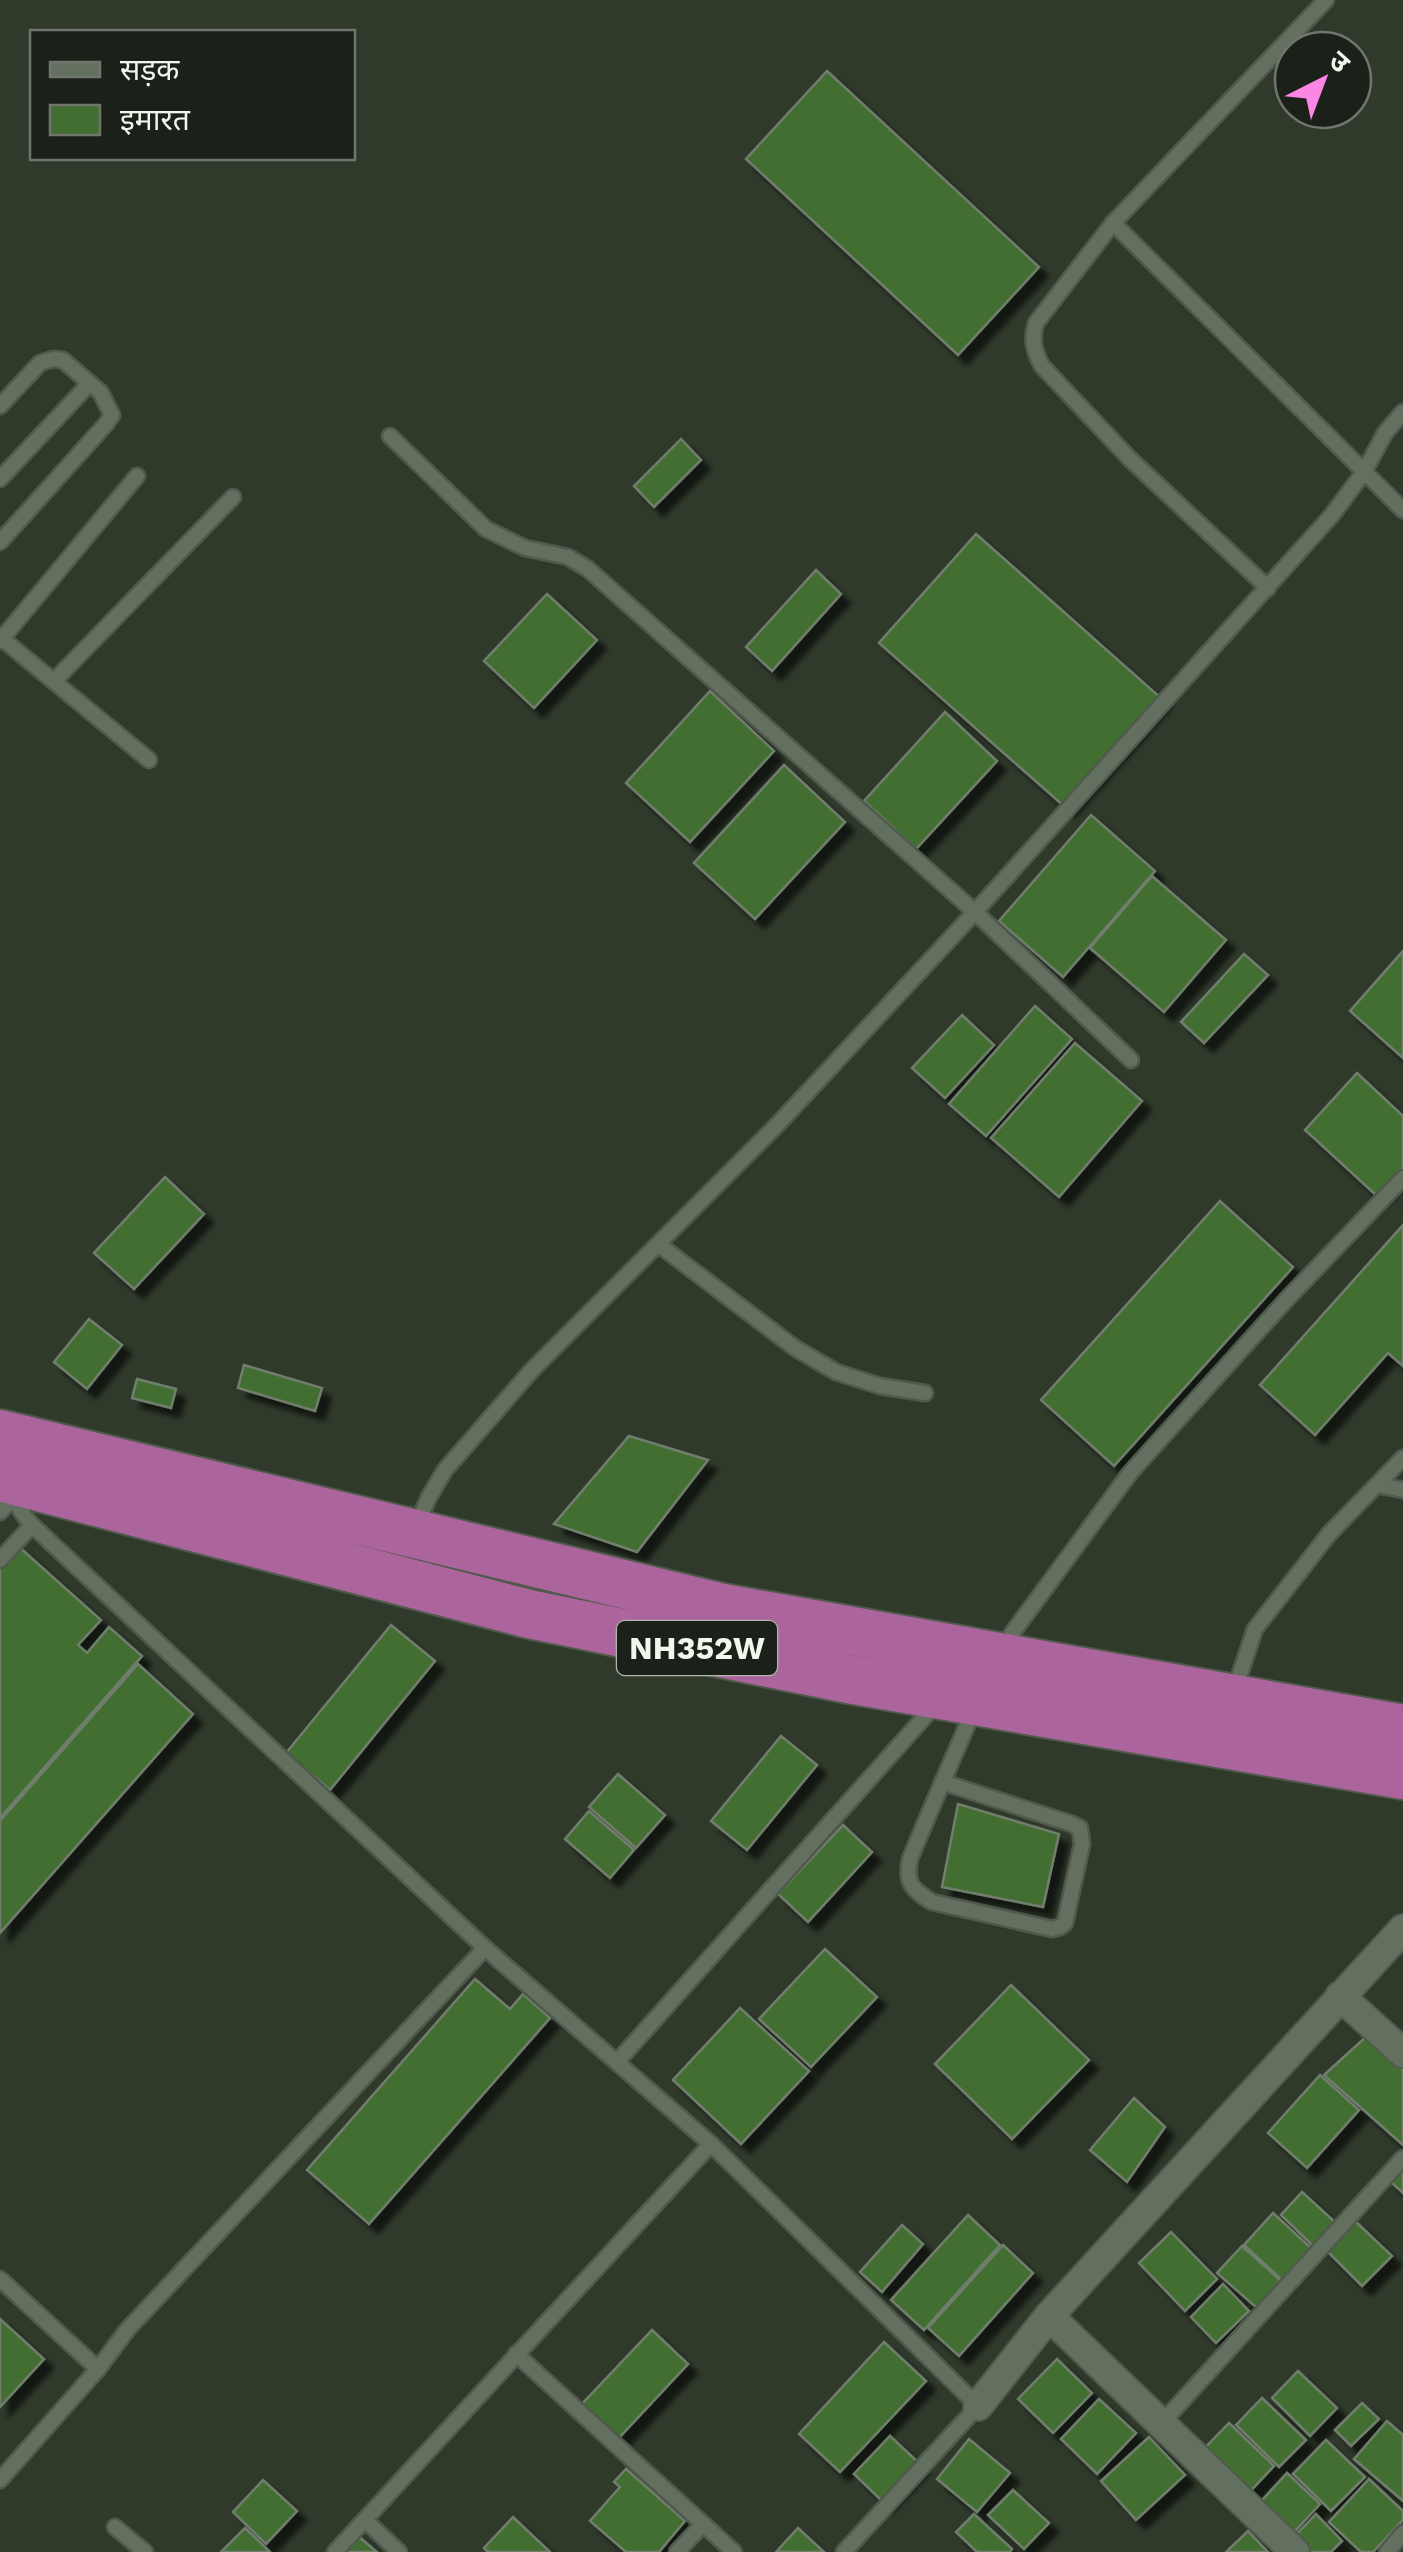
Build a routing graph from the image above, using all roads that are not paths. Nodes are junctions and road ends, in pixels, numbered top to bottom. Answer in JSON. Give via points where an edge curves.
{"nodes":[{"id":1,"x":1326,"y":0,"type":"edge"},
{"id":2,"x":1113,"y":223,"type":"junction"},
{"id":3,"x":90,"y":383,"type":"junction"},
{"id":4,"x":0,"y":406,"type":"edge"},
{"id":5,"x":1403,"y":412,"type":"edge"},
{"id":6,"x":390,"y":436,"type":"dead end"},
{"id":7,"x":1364,"y":472,"type":"junction"},
{"id":8,"x":137,"y":476,"type":"dead end"},
{"id":9,"x":0,"y":479,"type":"edge"},
{"id":10,"x":232,"y":496,"type":"dead end"},
{"id":11,"x":1403,"y":510,"type":"edge"},
{"id":12,"x":0,"y":542,"type":"edge"},
{"id":13,"x":1268,"y":588,"type":"junction"},
{"id":14,"x":1,"y":639,"type":"edge"},
{"id":15,"x":54,"y":680,"type":"junction"},
{"id":16,"x":149,"y":760,"type":"dead end"},
{"id":17,"x":976,"y":912,"type":"junction"},
{"id":18,"x":1132,"y":1060,"type":"dead end"},
{"id":19,"x":1403,"y":1178,"type":"edge"},
{"id":20,"x":658,"y":1244,"type":"junction"},
{"id":21,"x":924,"y":1393,"type":"dead end"},
{"id":22,"x":1403,"y":1458,"type":"edge"},
{"id":23,"x":12,"y":1470,"type":"edge"},
{"id":24,"x":1377,"y":1484,"type":"junction"},
{"id":25,"x":1403,"y":1490,"type":"edge"},
{"id":26,"x":32,"y":1526,"type":"junction"},
{"id":27,"x":409,"y":1558,"type":"junction"},
{"id":28,"x":0,"y":1560,"type":"edge"},
{"id":29,"x":982,"y":1686,"type":"junction"},
{"id":30,"x":1237,"y":1724,"type":"junction"},
{"id":31,"x":1403,"y":1729,"type":"edge"},
{"id":32,"x":1403,"y":1775,"type":"edge"},
{"id":33,"x":942,"y":1782,"type":"junction"},
{"id":34,"x":1403,"y":1929,"type":"edge"},
{"id":35,"x":485,"y":1948,"type":"junction"},
{"id":36,"x":1340,"y":1996,"type":"junction"},
{"id":37,"x":1403,"y":2054,"type":"edge"},
{"id":38,"x":618,"y":2062,"type":"junction"},
{"id":39,"x":711,"y":2144,"type":"junction"},
{"id":40,"x":1403,"y":2158,"type":"edge"},
{"id":41,"x":0,"y":2279,"type":"edge"},
{"id":42,"x":1049,"y":2316,"type":"junction"},
{"id":43,"x":516,"y":2354,"type":"junction"},
{"id":44,"x":98,"y":2369,"type":"junction"},
{"id":45,"x":978,"y":2406,"type":"junction"},
{"id":46,"x":1161,"y":2424,"type":"junction"},
{"id":47,"x":0,"y":2480,"type":"edge"},
{"id":48,"x":366,"y":2521,"type":"junction"},
{"id":49,"x":703,"y":2524,"type":"junction"},
{"id":50,"x":115,"y":2527,"type":"dead end"},
{"id":51,"x":1403,"y":2534,"type":"edge"},
{"id":52,"x":145,"y":2552,"type":"edge"},
{"id":53,"x":335,"y":2552,"type":"edge"},
{"id":54,"x":399,"y":2552,"type":"edge"},
{"id":55,"x":677,"y":2552,"type":"edge"},
{"id":56,"x":734,"y":2552,"type":"edge"},
{"id":57,"x":844,"y":2552,"type":"edge"},
{"id":58,"x":1295,"y":2552,"type":"edge"},
{"id":59,"x":1388,"y":2552,"type":"edge"}],
"edges":[{"from":1,"to":2,"type":"lane"},
{"from":2,"to":7,"type":"lane"},
{"from":2,"to":13,"type":"lane","via":[[1036,323],[1035,353],[1130,459]]},
{"from":3,"to":4,"type":"lane","via":[[52,359],[40,363]]},
{"from":3,"to":9,"type":"lane"},
{"from":3,"to":12,"type":"lane","via":[[111,418]]},
{"from":5,"to":7,"type":"lane"},
{"from":6,"to":17,"type":"lane","via":[[486,529],[588,568]]},
{"from":7,"to":11,"type":"lane"},
{"from":7,"to":13,"type":"lane"},
{"from":8,"to":14,"type":"lane"},
{"from":10,"to":15,"type":"lane"},
{"from":13,"to":17,"type":"lane"},
{"from":14,"to":15,"type":"lane"},
{"from":15,"to":16,"type":"lane"},
{"from":17,"to":18,"type":"lane"},
{"from":17,"to":20,"type":"lane"},
{"from":19,"to":29,"type":"lane","via":[[1130,1473]]},
{"from":20,"to":21,"type":"lane","via":[[836,1372]]},
{"from":20,"to":27,"type":"lane","via":[[532,1370],[445,1470],[428,1497]]},
{"from":22,"to":24,"type":"lane"},
{"from":23,"to":26,"type":"lane","via":[[21,1513]]},
{"from":23,"to":27,"type":"highway","number":"NH352W"},
{"from":24,"to":25,"type":"lane"},
{"from":24,"to":30,"type":"lane","via":[[1255,1629],[1240,1674]]},
{"from":26,"to":28,"type":"lane"},
{"from":26,"to":35,"type":"lane"},
{"from":27,"to":29,"type":"highway","number":"NH352W","via":[[723,1608]]},
{"from":27,"to":29,"type":"highway","number":"NH352W","via":[[548,1618],[848,1679]]},
{"from":29,"to":30,"type":"highway","number":"NH352W"},
{"from":29,"to":33,"type":"lane"},
{"from":29,"to":38,"type":"lane"},
{"from":30,"to":31,"type":"highway","number":"NH352W"},
{"from":30,"to":32,"type":"highway","number":"NH352W"},
{"from":33,"to":33,"type":"lane","via":[[910,1859],[910,1882],[918,1893],[932,1902],[1052,1929],[1065,1923],[1080,1828]]},
{"from":34,"to":36,"type":"street"},
{"from":35,"to":38,"type":"lane"},
{"from":35,"to":44,"type":"lane","via":[[127,2330]]},
{"from":36,"to":37,"type":"street"},
{"from":36,"to":42,"type":"street"},
{"from":38,"to":39,"type":"lane"},
{"from":39,"to":43,"type":"lane"},
{"from":39,"to":45,"type":"lane"},
{"from":40,"to":46,"type":"lane"},
{"from":41,"to":44,"type":"lane"},
{"from":42,"to":45,"type":"street"},
{"from":42,"to":46,"type":"street"},
{"from":43,"to":48,"type":"lane"},
{"from":43,"to":49,"type":"lane"},
{"from":44,"to":47,"type":"lane"},
{"from":45,"to":57,"type":"lane"},
{"from":46,"to":58,"type":"street"},
{"from":48,"to":53,"type":"lane"},
{"from":48,"to":54,"type":"lane"},
{"from":49,"to":55,"type":"lane"},
{"from":49,"to":56,"type":"lane"},
{"from":50,"to":52,"type":"lane"},
{"from":51,"to":59,"type":"lane"}]}
